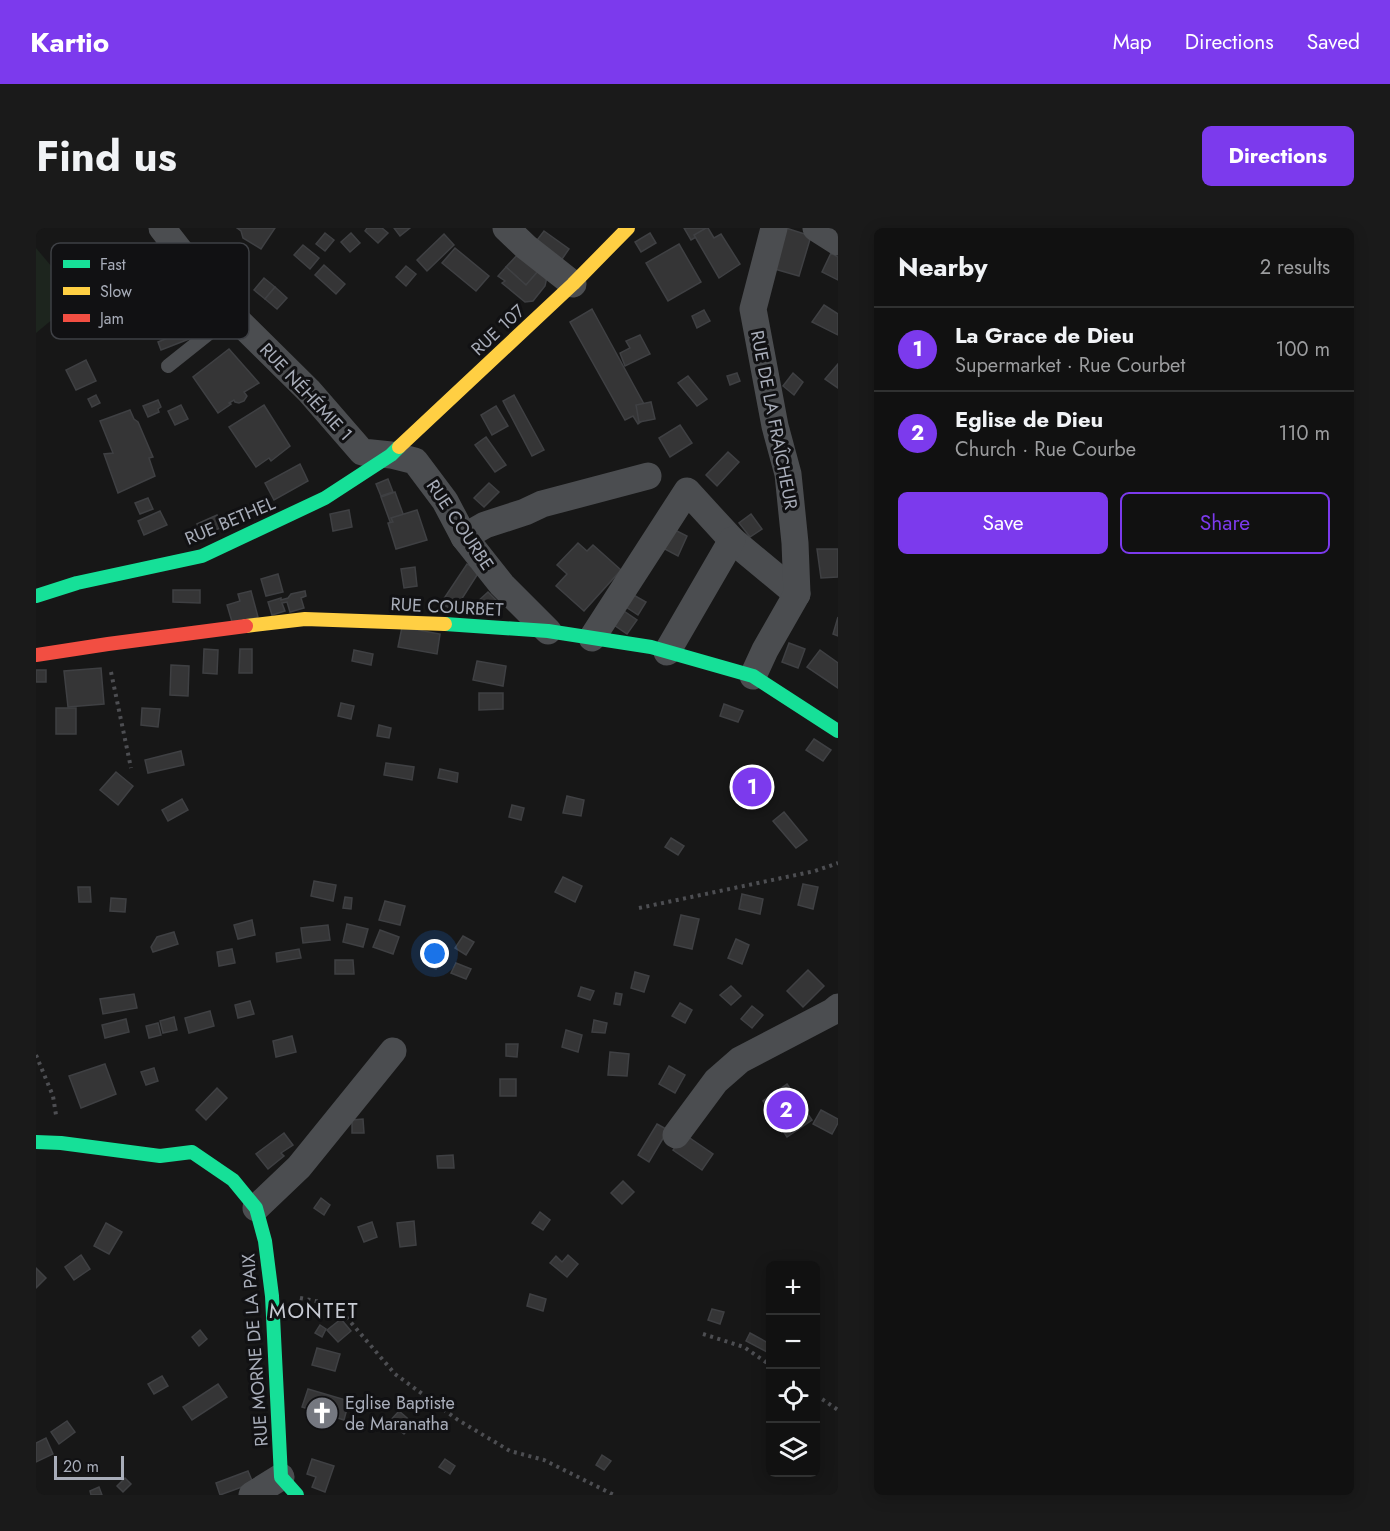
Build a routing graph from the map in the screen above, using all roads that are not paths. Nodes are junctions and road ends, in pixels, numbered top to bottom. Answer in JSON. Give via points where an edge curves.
{"nodes":[{"id":1,"x":162,"y":228,"type":"edge"},
{"id":2,"x":506,"y":228,"type":"edge"},
{"id":3,"x":628,"y":228,"type":"edge"},
{"id":4,"x":774,"y":228,"type":"edge"},
{"id":5,"x":816,"y":228,"type":"edge"},
{"id":6,"x":838,"y":242,"type":"edge"},
{"id":7,"x":174,"y":243,"type":"edge"},
{"id":8,"x":573,"y":284,"type":"junction"},
{"id":9,"x":249,"y":332,"type":"edge"},
{"id":10,"x":202,"y":339,"type":"edge"},
{"id":11,"x":168,"y":366,"type":"dead end"},
{"id":12,"x":391,"y":455,"type":"junction"},
{"id":13,"x":648,"y":476,"type":"dead end"},
{"id":14,"x":464,"y":537,"type":"junction"},
{"id":15,"x":732,"y":540,"type":"junction"},
{"id":16,"x":797,"y":594,"type":"junction"},
{"id":17,"x":36,"y":596,"type":"edge"},
{"id":18,"x":548,"y":631,"type":"junction"},
{"id":19,"x":592,"y":638,"type":"junction"},
{"id":20,"x":667,"y":652,"type":"junction"},
{"id":21,"x":36,"y":656,"type":"edge"},
{"id":22,"x":753,"y":676,"type":"junction"},
{"id":23,"x":838,"y":730,"type":"edge"},
{"id":24,"x":838,"y":1007,"type":"edge"},
{"id":25,"x":393,"y":1051,"type":"dead end"},
{"id":26,"x":676,"y":1136,"type":"dead end"},
{"id":27,"x":36,"y":1142,"type":"edge"},
{"id":28,"x":256,"y":1208,"type":"junction"},
{"id":29,"x":289,"y":1486,"type":"edge"},
{"id":30,"x":252,"y":1495,"type":"edge"}],
"edges":[{"from":1,"to":7,"type":"street","name":"RUE NÉHÉMIE 1"},
{"from":2,"to":8,"type":"street"},
{"from":3,"to":8,"type":"street","name":"RUE 107"},
{"from":4,"to":16,"type":"street","name":"RUE DE LA FRAÎCHEUR","via":[[753,309],[788,474]]},
{"from":5,"to":6,"type":"street"},
{"from":8,"to":12,"type":"street","name":"RUE 107"},
{"from":9,"to":12,"type":"street","name":"RUE NÉHÉMIE 1","via":[[309,391],[362,452]]},
{"from":10,"to":11,"type":"lane"},
{"from":12,"to":14,"type":"street","name":"RUE COURBE","via":[[416,461],[445,501]]},
{"from":12,"to":17,"type":"street","name":"RUE BETHEL","via":[[325,498],[202,556],[77,583]]},
{"from":13,"to":14,"type":"street","via":[[542,504]]},
{"from":14,"to":18,"type":"street","name":"RUE COURBE","via":[[502,585]]},
{"from":15,"to":16,"type":"street"},
{"from":15,"to":19,"type":"street","via":[[687,491]]},
{"from":15,"to":20,"type":"street"},
{"from":16,"to":22,"type":"street"},
{"from":18,"to":19,"type":"street","name":"RUE COURBET"},
{"from":18,"to":21,"type":"street","name":"RUE COURBET","via":[[305,618]]},
{"from":19,"to":20,"type":"street","name":"RUE COURBET"},
{"from":20,"to":22,"type":"street","name":"RUE COURBET"},
{"from":22,"to":23,"type":"street","name":"RUE COURBET"},
{"from":24,"to":26,"type":"street","via":[[740,1060],[716,1081]]},
{"from":25,"to":28,"type":"street","via":[[299,1167]]},
{"from":27,"to":28,"type":"street","name":"RUE MORNE DE LA PAIX","via":[[160,1156],[192,1152],[233,1180]]},
{"from":28,"to":29,"type":"street","name":"RUE MORNE DE LA PAIX","via":[[272,1296]]},
{"from":29,"to":30,"type":"street"}]}
